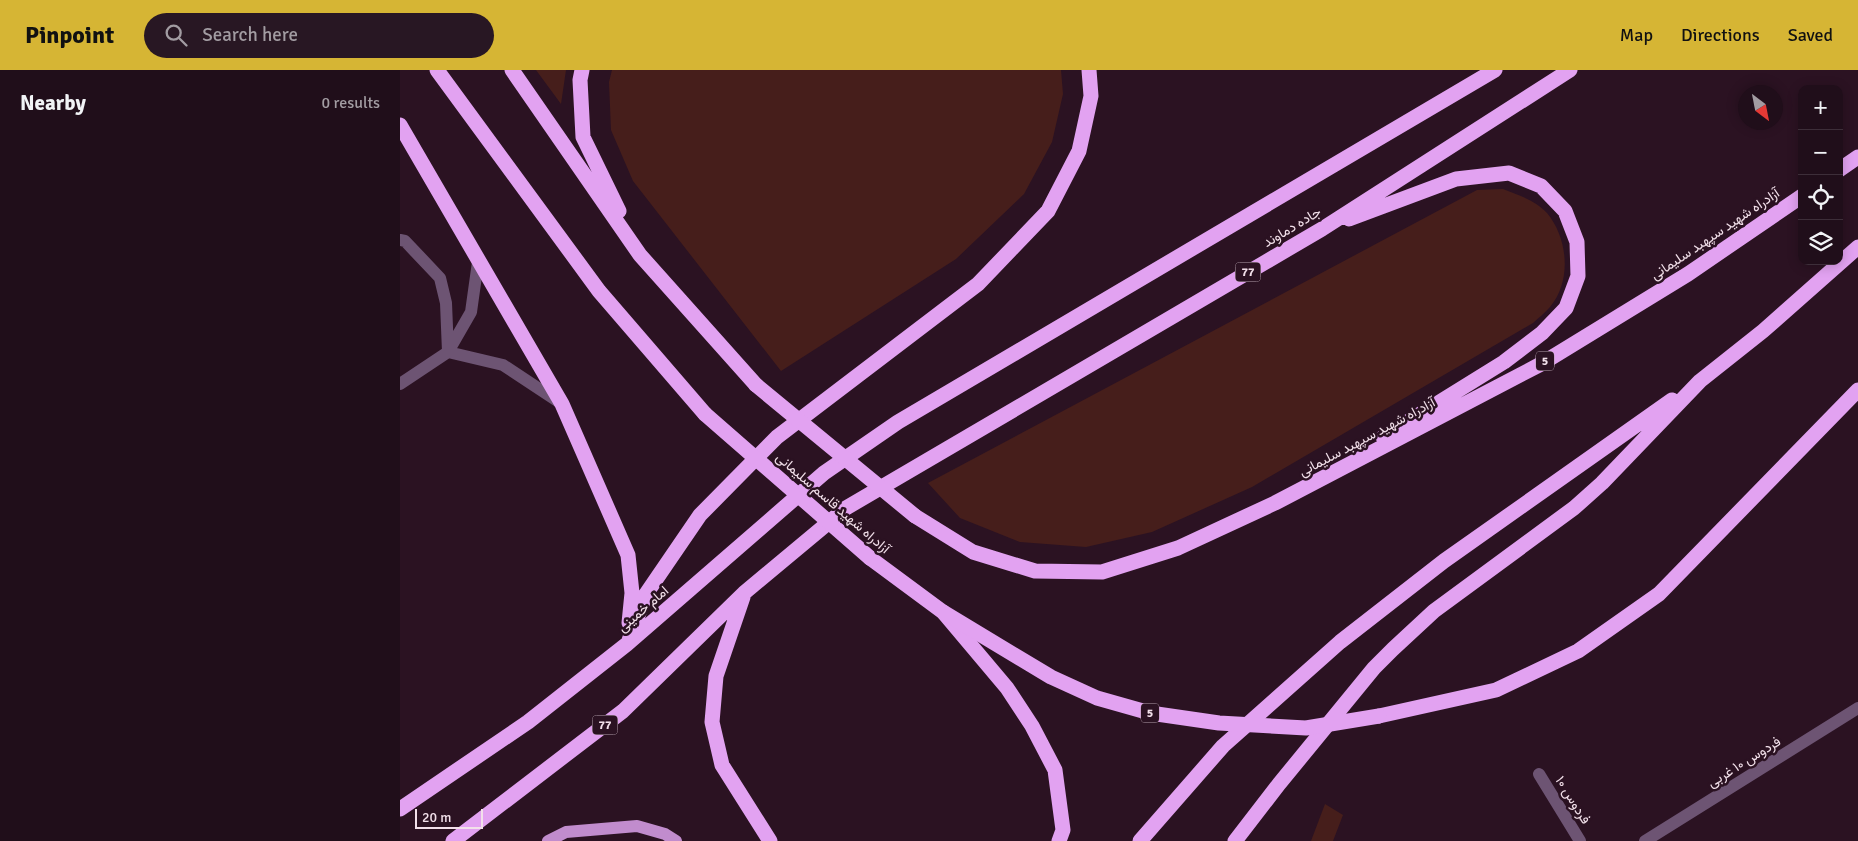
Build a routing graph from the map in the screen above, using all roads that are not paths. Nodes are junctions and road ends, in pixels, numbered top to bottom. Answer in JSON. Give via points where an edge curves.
{"nodes":[{"id":1,"x":437,"y":70,"type":"edge"},
{"id":2,"x":512,"y":70,"type":"edge"},
{"id":3,"x":582,"y":70,"type":"edge"},
{"id":4,"x":1089,"y":70,"type":"edge"},
{"id":5,"x":1496,"y":70,"type":"edge"},
{"id":6,"x":1570,"y":70,"type":"edge"},
{"id":7,"x":400,"y":125,"type":"edge"},
{"id":8,"x":1858,"y":157,"type":"edge"},
{"id":9,"x":1843,"y":167,"type":"edge"},
{"id":10,"x":1798,"y":199,"type":"edge"},
{"id":11,"x":1322,"y":229,"type":"junction"},
{"id":12,"x":400,"y":240,"type":"edge"},
{"id":13,"x":1858,"y":247,"type":"edge"},
{"id":14,"x":640,"y":255,"type":"junction"},
{"id":15,"x":478,"y":262,"type":"junction"},
{"id":16,"x":448,"y":352,"type":"junction"},
{"id":17,"x":1700,"y":381,"type":"junction"},
{"id":18,"x":400,"y":384,"type":"edge"},
{"id":19,"x":1858,"y":390,"type":"edge"},
{"id":20,"x":562,"y":404,"type":"junction"},
{"id":21,"x":1275,"y":503,"type":"junction"},
{"id":22,"x":744,"y":593,"type":"junction"},
{"id":23,"x":943,"y":612,"type":"junction"},
{"id":24,"x":627,"y":644,"type":"junction"},
{"id":25,"x":1858,"y":708,"type":"edge"},
{"id":26,"x":1539,"y":774,"type":"dead end"},
{"id":27,"x":400,"y":810,"type":"edge"},
{"id":28,"x":453,"y":841,"type":"edge"},
{"id":29,"x":548,"y":841,"type":"edge"},
{"id":30,"x":676,"y":841,"type":"edge"},
{"id":31,"x":770,"y":841,"type":"edge"},
{"id":32,"x":1059,"y":841,"type":"edge"},
{"id":33,"x":1140,"y":841,"type":"edge"},
{"id":34,"x":1235,"y":841,"type":"edge"},
{"id":35,"x":1580,"y":841,"type":"edge"},
{"id":36,"x":1646,"y":841,"type":"edge"}],
"edges":[{"from":1,"to":23,"type":"highway","name":"آزادراه شهید قاسم سلیمانی","number":"5","bridge":true,"via":[[599,290],[705,414],[870,558]]},
{"from":2,"to":14,"type":"highway"},
{"from":3,"to":14,"type":"highway","via":[[583,137]]},
{"from":4,"to":24,"type":"highway","via":[[1091,96],[1079,152],[1048,211],[978,284],[777,437],[707,508],[646,594]]},
{"from":5,"to":24,"type":"highway","name":"امام خمینی","via":[[898,422],[824,473]]},
{"from":6,"to":11,"type":"highway","name":"جاده دماوند","number":"77"},
{"from":7,"to":15,"type":"highway"},
{"from":8,"to":9,"type":"highway"},
{"from":10,"to":21,"type":"highway","name":"آزادراه شهید سپهبد سلیمانی","number":"5","via":[[1688,274],[1541,364]]},
{"from":11,"to":21,"type":"highway","via":[[1456,179],[1509,172],[1541,186],[1564,211],[1577,242],[1578,276],[1566,308],[1542,333],[1504,362]]},
{"from":11,"to":22,"type":"highway","name":"جاده دماوند","number":"77","via":[[846,508]]},
{"from":12,"to":16,"type":"street","via":[[405,241],[440,278],[446,303]]},
{"from":13,"to":17,"type":"highway","via":[[1763,331]]},
{"from":14,"to":21,"type":"highway","name":"آزادراه شهید سپهبد سلیمانی","number":"5","bridge":true,"via":[[756,385],[915,516],[973,552],[1035,571],[1102,572],[1178,548]]},
{"from":15,"to":16,"type":"street","via":[[471,312]]},
{"from":15,"to":20,"type":"highway"},
{"from":16,"to":18,"type":"street"},
{"from":16,"to":20,"type":"street","via":[[503,365]]},
{"from":17,"to":33,"type":"highway","via":[[1444,561],[1340,642],[1223,746]]},
{"from":17,"to":34,"type":"highway","via":[[1574,508],[1434,611],[1393,649],[1374,668]]},
{"from":19,"to":23,"type":"highway","number":"5","bridge":true,"via":[[1659,594],[1578,651],[1496,690],[1379,716],[1306,728],[1219,723],[1150,713],[1097,698],[1051,677]]},
{"from":20,"to":24,"type":"highway","via":[[628,555],[632,593]]},
{"from":22,"to":28,"type":"highway","number":"77","via":[[623,711]]},
{"from":22,"to":31,"type":"highway","via":[[716,676],[712,722],[722,765]]},
{"from":23,"to":32,"type":"highway","via":[[1007,688],[1055,770],[1063,830]]},
{"from":24,"to":27,"type":"highway","name":"امام خمینی","via":[[528,722]]},
{"from":25,"to":36,"type":"street","name":"فردوس ۱۰ غربی"},
{"from":26,"to":35,"type":"street","name":"فردوس ۱۰"},
{"from":29,"to":30,"type":"main road","via":[[566,832],[637,826],[665,834]]}]}
